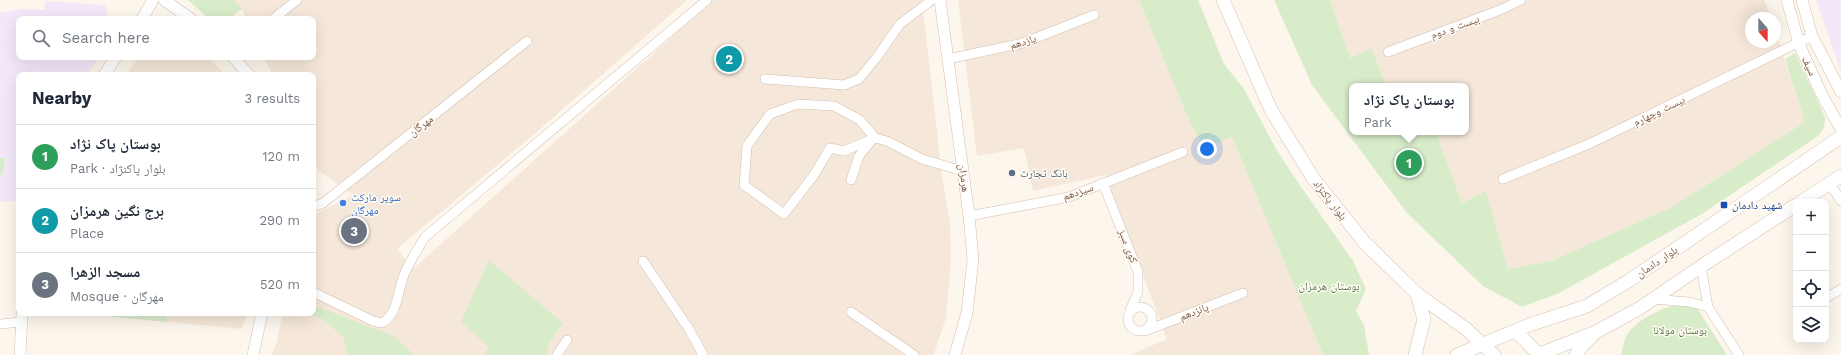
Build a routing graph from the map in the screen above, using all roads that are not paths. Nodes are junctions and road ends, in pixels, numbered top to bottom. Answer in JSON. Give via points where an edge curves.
{"nodes":[{"id":1,"x":153,"y":0,"type":"edge"},
{"id":2,"x":164,"y":0,"type":"edge"},
{"id":3,"x":297,"y":0,"type":"edge"},
{"id":4,"x":707,"y":0,"type":"edge"},
{"id":5,"x":932,"y":0,"type":"edge"},
{"id":6,"x":940,"y":0,"type":"edge"},
{"id":7,"x":1223,"y":0,"type":"edge"},
{"id":8,"x":1521,"y":0,"type":"edge"},
{"id":9,"x":1787,"y":0,"type":"edge"},
{"id":10,"x":1802,"y":0,"type":"edge"},
{"id":11,"x":1094,"y":15,"type":"dead end"},
{"id":12,"x":144,"y":16,"type":"edge"},
{"id":13,"x":188,"y":16,"type":"edge"},
{"id":14,"x":277,"y":16,"type":"edge"},
{"id":15,"x":1812,"y":36,"type":"junction"},
{"id":16,"x":527,"y":41,"type":"dead end"},
{"id":17,"x":1799,"y":44,"type":"junction"},
{"id":18,"x":1388,"y":52,"type":"dead end"},
{"id":19,"x":948,"y":59,"type":"junction"},
{"id":20,"x":114,"y":60,"type":"edge"},
{"id":21,"x":236,"y":60,"type":"edge"},
{"id":22,"x":106,"y":72,"type":"edge"},
{"id":23,"x":246,"y":72,"type":"edge"},
{"id":24,"x":765,"y":79,"type":"dead end"},
{"id":25,"x":1841,"y":92,"type":"edge"},
{"id":26,"x":1841,"y":129,"type":"edge"},
{"id":27,"x":1841,"y":137,"type":"edge"},
{"id":28,"x":875,"y":138,"type":"junction"},
{"id":29,"x":1183,"y":152,"type":"dead end"},
{"id":30,"x":963,"y":170,"type":"junction"},
{"id":31,"x":1841,"y":176,"type":"edge"},
{"id":32,"x":1503,"y":179,"type":"dead end"},
{"id":33,"x":851,"y":180,"type":"dead end"},
{"id":34,"x":1103,"y":183,"type":"junction"},
{"id":35,"x":1830,"y":184,"type":"junction"},
{"id":36,"x":1806,"y":199,"type":"edge"},
{"id":37,"x":1841,"y":201,"type":"edge"},
{"id":38,"x":316,"y":206,"type":"edge"},
{"id":39,"x":1793,"y":207,"type":"edge"},
{"id":40,"x":969,"y":216,"type":"junction"},
{"id":41,"x":643,"y":261,"type":"dead end"},
{"id":42,"x":1701,"y":266,"type":"junction"},
{"id":43,"x":1841,"y":289,"type":"edge"},
{"id":44,"x":316,"y":293,"type":"edge"},
{"id":45,"x":1243,"y":293,"type":"dead end"},
{"id":46,"x":1417,"y":294,"type":"junction"},
{"id":47,"x":1829,"y":296,"type":"edge"},
{"id":48,"x":1652,"y":299,"type":"junction"},
{"id":49,"x":1708,"y":307,"type":"junction"},
{"id":50,"x":1130,"y":310,"type":"junction"},
{"id":51,"x":851,"y":312,"type":"dead end"},
{"id":52,"x":261,"y":316,"type":"edge"},
{"id":53,"x":21,"y":317,"type":"edge"},
{"id":54,"x":0,"y":324,"type":"edge"},
{"id":55,"x":1145,"y":331,"type":"junction"},
{"id":56,"x":1516,"y":331,"type":"junction"},
{"id":57,"x":1596,"y":332,"type":"junction"},
{"id":58,"x":567,"y":340,"type":"dead end"},
{"id":59,"x":1484,"y":345,"type":"junction"},
{"id":60,"x":20,"y":355,"type":"edge"},
{"id":61,"x":254,"y":355,"type":"edge"},
{"id":62,"x":557,"y":355,"type":"edge"},
{"id":63,"x":703,"y":355,"type":"edge"},
{"id":64,"x":914,"y":355,"type":"edge"},
{"id":65,"x":955,"y":355,"type":"edge"},
{"id":66,"x":1415,"y":355,"type":"edge"},
{"id":67,"x":1457,"y":355,"type":"edge"},
{"id":68,"x":1494,"y":355,"type":"edge"},
{"id":69,"x":1538,"y":355,"type":"edge"},
{"id":70,"x":1576,"y":355,"type":"edge"},
{"id":71,"x":1739,"y":355,"type":"edge"}],
"edges":[{"from":1,"to":12,"type":"street"},
{"from":2,"to":13,"type":"street"},
{"from":3,"to":14,"type":"street"},
{"from":4,"to":44,"type":"street","via":[[425,237],[404,275],[394,311],[386,320],[382,323],[373,321]]},
{"from":5,"to":24,"type":"street","via":[[900,24],[860,79],[844,85]]},
{"from":6,"to":19,"type":"street","name":"هرمزان"},
{"from":7,"to":46,"type":"main road","name":"بلوار پاکنژاد","via":[[1271,110],[1313,178],[1365,243]]},
{"from":8,"to":18,"type":"street","name":"بیست و دوم"},
{"from":9,"to":17,"type":"street","name":"سیف"},
{"from":10,"to":15,"type":"street","name":"سیف"},
{"from":11,"to":19,"type":"street","name":"یازدهم","via":[[1023,44]]},
{"from":15,"to":17,"type":"street","name":"بیست وچهارم"},
{"from":15,"to":25,"type":"street","name":"سیف"},
{"from":16,"to":38,"type":"street","name":"مهرگان","via":[[323,203]]},
{"from":17,"to":26,"type":"street","name":"سیف"},
{"from":17,"to":32,"type":"street","name":"بیست وچهارم","via":[[1589,144]]},
{"from":19,"to":30,"type":"street","name":"هرمزان"},
{"from":20,"to":22,"type":"street"},
{"from":21,"to":23,"type":"street"},
{"from":27,"to":56,"type":"main road","name":"بلوار دادمان","via":[[1630,280],[1587,306]]},
{"from":28,"to":28,"type":"street","via":[[860,120],[834,106],[798,104],[770,114],[748,146],[744,185],[784,214],[814,175],[830,148],[844,151]]},
{"from":28,"to":30,"type":"street","via":[[887,141],[922,159]]},
{"from":28,"to":33,"type":"street","via":[[859,156]]},
{"from":29,"to":34,"type":"street","name":"سیزدهم"},
{"from":30,"to":40,"type":"street","name":"هرمزان"},
{"from":31,"to":35,"type":"main road"},
{"from":34,"to":40,"type":"street","name":"سیزدهم","via":[[1069,197]]},
{"from":34,"to":50,"type":"street","name":"کوی سبز","via":[[1138,272],[1138,292]]},
{"from":35,"to":36,"type":"main road"},
{"from":35,"to":37,"type":"street"},
{"from":39,"to":42,"type":"main road"},
{"from":40,"to":65,"type":"street","name":"هرمزان","via":[[973,259],[967,313]]},
{"from":41,"to":63,"type":"street","via":[[689,329]]},
{"from":42,"to":48,"type":"main road"},
{"from":42,"to":49,"type":"street"},
{"from":43,"to":47,"type":"street"},
{"from":45,"to":55,"type":"street","name":"پانزدهم"},
{"from":46,"to":59,"type":"main road","name":"بلوار پاکنژاد"},
{"from":46,"to":66,"type":"main road","via":[[1424,319]]},
{"from":48,"to":49,"type":"street","via":[[1689,302]]},
{"from":48,"to":57,"type":"main road"},
{"from":49,"to":71,"type":"street"},
{"from":50,"to":55,"type":"street","via":[[1126,318],[1129,327],[1136,332]]},
{"from":50,"to":55,"type":"street","via":[[1138,306],[1147,308],[1152,316],[1152,324]]},
{"from":51,"to":64,"type":"street"},
{"from":52,"to":61,"type":"street"},
{"from":53,"to":54,"type":"street"},
{"from":53,"to":60,"type":"street"},
{"from":56,"to":59,"type":"main road","name":"بلوار دادمان"},
{"from":56,"to":69,"type":"main road"},
{"from":57,"to":69,"type":"main road"},
{"from":57,"to":70,"type":"main road"},
{"from":58,"to":62,"type":"street"},
{"from":59,"to":67,"type":"main road","name":"بلوار دادمان"},
{"from":59,"to":68,"type":"main road","name":"بلوار پاکنژاد"}]}
